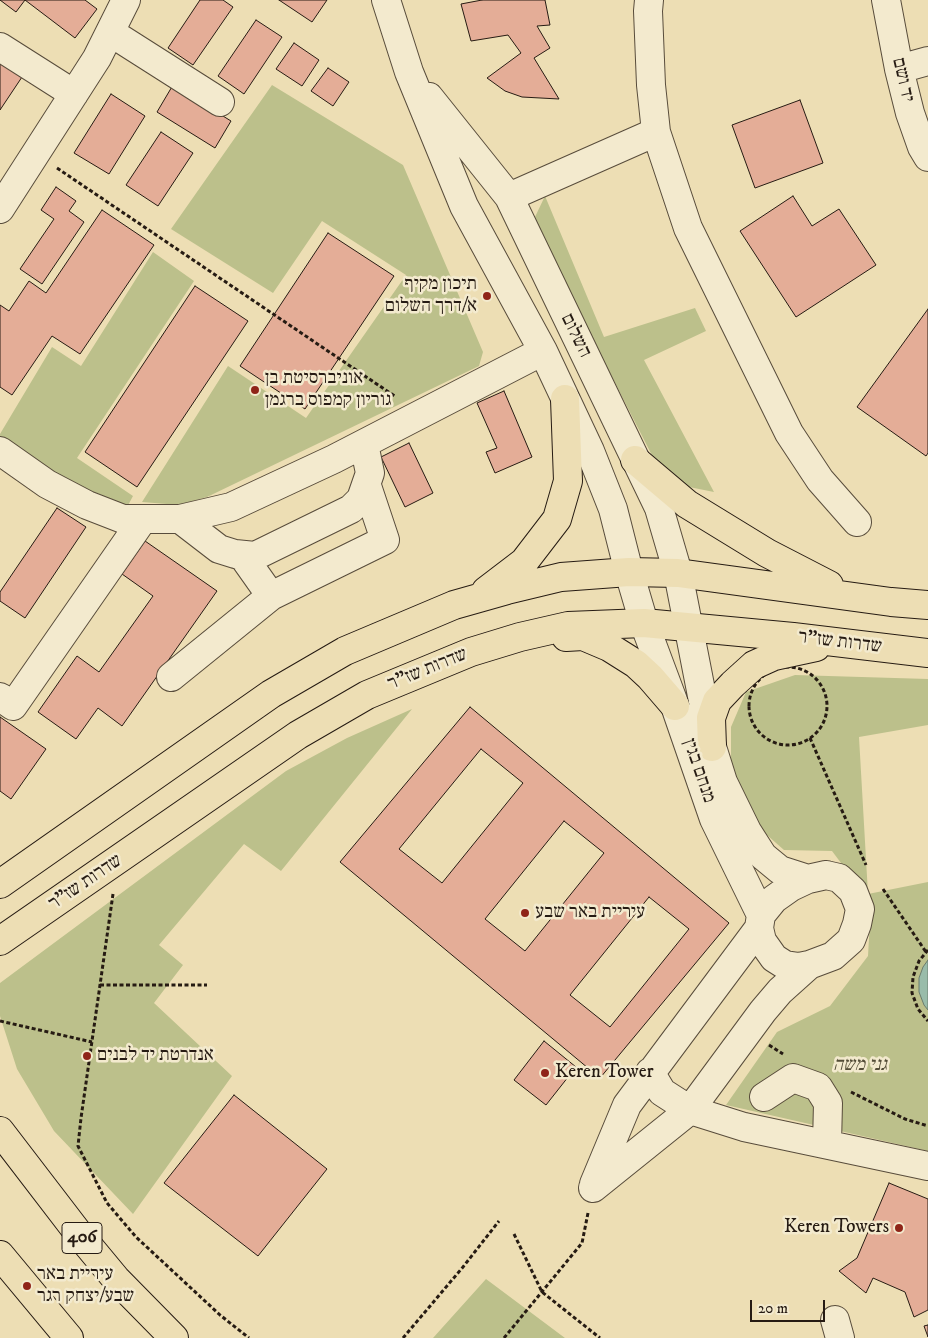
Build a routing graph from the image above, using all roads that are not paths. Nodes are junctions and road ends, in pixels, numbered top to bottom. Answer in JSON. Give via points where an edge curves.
{"nodes":[{"id":1,"x":126,"y":0,"type":"edge"},
{"id":2,"x":386,"y":0,"type":"edge"},
{"id":3,"x":649,"y":0,"type":"edge"},
{"id":4,"x":886,"y":0,"type":"edge"},
{"id":5,"x":110,"y":32,"type":"junction"},
{"id":6,"x":0,"y":47,"type":"edge"},
{"id":7,"x":928,"y":62,"type":"edge"},
{"id":8,"x":899,"y":68,"type":"junction"},
{"id":9,"x":409,"y":72,"type":"junction"},
{"id":10,"x":74,"y":94,"type":"junction"},
{"id":11,"x":220,"y":102,"type":"dead end"},
{"id":12,"x":656,"y":132,"type":"junction"},
{"id":13,"x":928,"y":157,"type":"edge"},
{"id":14,"x":509,"y":197,"type":"junction"},
{"id":15,"x":0,"y":209,"type":"edge"},
{"id":16,"x":543,"y":351,"type":"junction"},
{"id":17,"x":565,"y":399,"type":"junction"},
{"id":18,"x":364,"y":444,"type":"junction"},
{"id":19,"x":0,"y":451,"type":"edge"},
{"id":20,"x":635,"y":460,"type":"junction"},
{"id":21,"x":367,"y":486,"type":"junction"},
{"id":22,"x":143,"y":519,"type":"junction"},
{"id":23,"x":180,"y":519,"type":"junction"},
{"id":24,"x":857,"y":522,"type":"dead end"},
{"id":25,"x":242,"y":555,"type":"junction"},
{"id":26,"x":629,"y":572,"type":"junction"},
{"id":27,"x":678,"y":573,"type":"junction"},
{"id":28,"x":848,"y":595,"type":"junction"},
{"id":29,"x":270,"y":596,"type":"junction"},
{"id":30,"x":477,"y":599,"type":"junction"},
{"id":31,"x":928,"y":605,"type":"edge"},
{"id":32,"x":644,"y":623,"type":"junction"},
{"id":33,"x":689,"y":626,"type":"junction"},
{"id":34,"x":509,"y":640,"type":"junction"},
{"id":35,"x":836,"y":643,"type":"junction"},
{"id":36,"x":928,"y":654,"type":"edge"},
{"id":37,"x":171,"y":677,"type":"dead end"},
{"id":38,"x":0,"y":697,"type":"edge"},
{"id":39,"x":675,"y":706,"type":"junction"},
{"id":40,"x":712,"y":747,"type":"junction"},
{"id":41,"x":808,"y":879,"type":"junction"},
{"id":42,"x":0,"y":884,"type":"edge"},
{"id":43,"x":760,"y":921,"type":"junction"},
{"id":44,"x":0,"y":942,"type":"edge"},
{"id":45,"x":809,"y":965,"type":"junction"},
{"id":46,"x":650,"y":1072,"type":"junction"},
{"id":47,"x":764,"y":1097,"type":"dead end"},
{"id":48,"x":690,"y":1110,"type":"junction"},
{"id":49,"x":0,"y":1131,"type":"edge"},
{"id":50,"x":827,"y":1144,"type":"junction"},
{"id":51,"x":928,"y":1166,"type":"edge"},
{"id":52,"x":0,"y":1255,"type":"edge"},
{"id":53,"x":69,"y":1338,"type":"edge"},
{"id":54,"x":174,"y":1338,"type":"edge"}],
"edges":[{"from":1,"to":5,"type":"street"},
{"from":2,"to":9,"type":"street","name":"השלום"},
{"from":3,"to":12,"type":"street","via":[[651,85]]},
{"from":4,"to":8,"type":"street","name":"יד ושם"},
{"from":5,"to":10,"type":"street","via":[[98,58]]},
{"from":5,"to":11,"type":"street"},
{"from":6,"to":10,"type":"street"},
{"from":7,"to":8,"type":"street"},
{"from":8,"to":13,"type":"street","name":"יד ושם","via":[[910,113]]},
{"from":9,"to":14,"type":"street","name":"השלום"},
{"from":9,"to":16,"type":"street","name":"השלום","via":[[464,206]]},
{"from":10,"to":15,"type":"street"},
{"from":12,"to":14,"type":"street"},
{"from":12,"to":24,"type":"street","via":[[688,228],[789,433],[820,480]]},
{"from":14,"to":20,"type":"street","name":"השלום"},
{"from":16,"to":17,"type":"street","name":"השלום"},
{"from":16,"to":18,"type":"street"},
{"from":17,"to":26,"type":"street","name":"השלום","via":[[590,450],[613,509]]},
{"from":17,"to":30,"type":"main road","via":[[568,482],[557,519],[524,562]]},
{"from":18,"to":21,"type":"street","via":[[370,473]]},
{"from":18,"to":23,"type":"street","via":[[231,507]]},
{"from":19,"to":22,"type":"street","via":[[47,484],[87,505],[123,519]]},
{"from":20,"to":27,"type":"street","name":"השלום","via":[[658,508]]},
{"from":20,"to":28,"type":"main road","via":[[687,504],[767,553]]},
{"from":21,"to":25,"type":"street","via":[[352,510],[255,556]]},
{"from":21,"to":29,"type":"street","via":[[384,540]]},
{"from":22,"to":23,"type":"street"},
{"from":22,"to":38,"type":"street","via":[[13,706]]},
{"from":23,"to":25,"type":"street","via":[[219,549]]},
{"from":25,"to":29,"type":"street"},
{"from":26,"to":27,"type":"main road"},
{"from":26,"to":30,"type":"main road","via":[[562,577]]},
{"from":26,"to":32,"type":"street","name":"השלום"},
{"from":27,"to":28,"type":"main road"},
{"from":27,"to":33,"type":"street","name":"השלום"},
{"from":28,"to":31,"type":"main road"},
{"from":29,"to":37,"type":"street"},
{"from":30,"to":42,"type":"main road","via":[[454,605],[345,651],[271,694]]},
{"from":32,"to":33,"type":"main road","name":"שדרות שז\"ר"},
{"from":32,"to":34,"type":"main road","name":"שדרות שז\"ר","via":[[568,626]]},
{"from":32,"to":39,"type":"street","name":"מנחם בגין"},
{"from":33,"to":35,"type":"main road","name":"שדרות שז\"ר"},
{"from":33,"to":40,"type":"street","name":"מנחם בגין"},
{"from":34,"to":39,"type":"main road","via":[[584,636],[636,664]]},
{"from":34,"to":44,"type":"main road","name":"שדרות שז\"ר","via":[[471,652],[367,695],[298,735]]},
{"from":35,"to":36,"type":"main road","name":"שדרות שז\"ר"},
{"from":35,"to":40,"type":"main road","via":[[774,656],[754,665],[717,701],[711,718]]},
{"from":39,"to":43,"type":"street","name":"מנחם בגין","via":[[714,819]]},
{"from":40,"to":41,"type":"street","name":"מנחם בגין","via":[[723,782],[763,856],[780,870]]},
{"from":41,"to":43,"type":"street","via":[[774,899]]},
{"from":41,"to":45,"type":"street","via":[[839,878],[853,891],[860,909],[851,940],[833,956]]},
{"from":43,"to":45,"type":"street","via":[[762,941],[774,958],[799,967]]},
{"from":43,"to":46,"type":"street"},
{"from":45,"to":48,"type":"street","via":[[763,1011]]},
{"from":46,"to":48,"type":"street","via":[[662,1092]]},
{"from":46,"to":48,"type":"street","via":[[627,1105],[593,1188]]},
{"from":47,"to":50,"type":"street","via":[[793,1078],[818,1087],[828,1104]]},
{"from":48,"to":50,"type":"street","via":[[744,1127]]},
{"from":49,"to":54,"type":"main road","number":"406","via":[[116,1279]]},
{"from":50,"to":51,"type":"street"},
{"from":52,"to":53,"type":"main road"}]}
